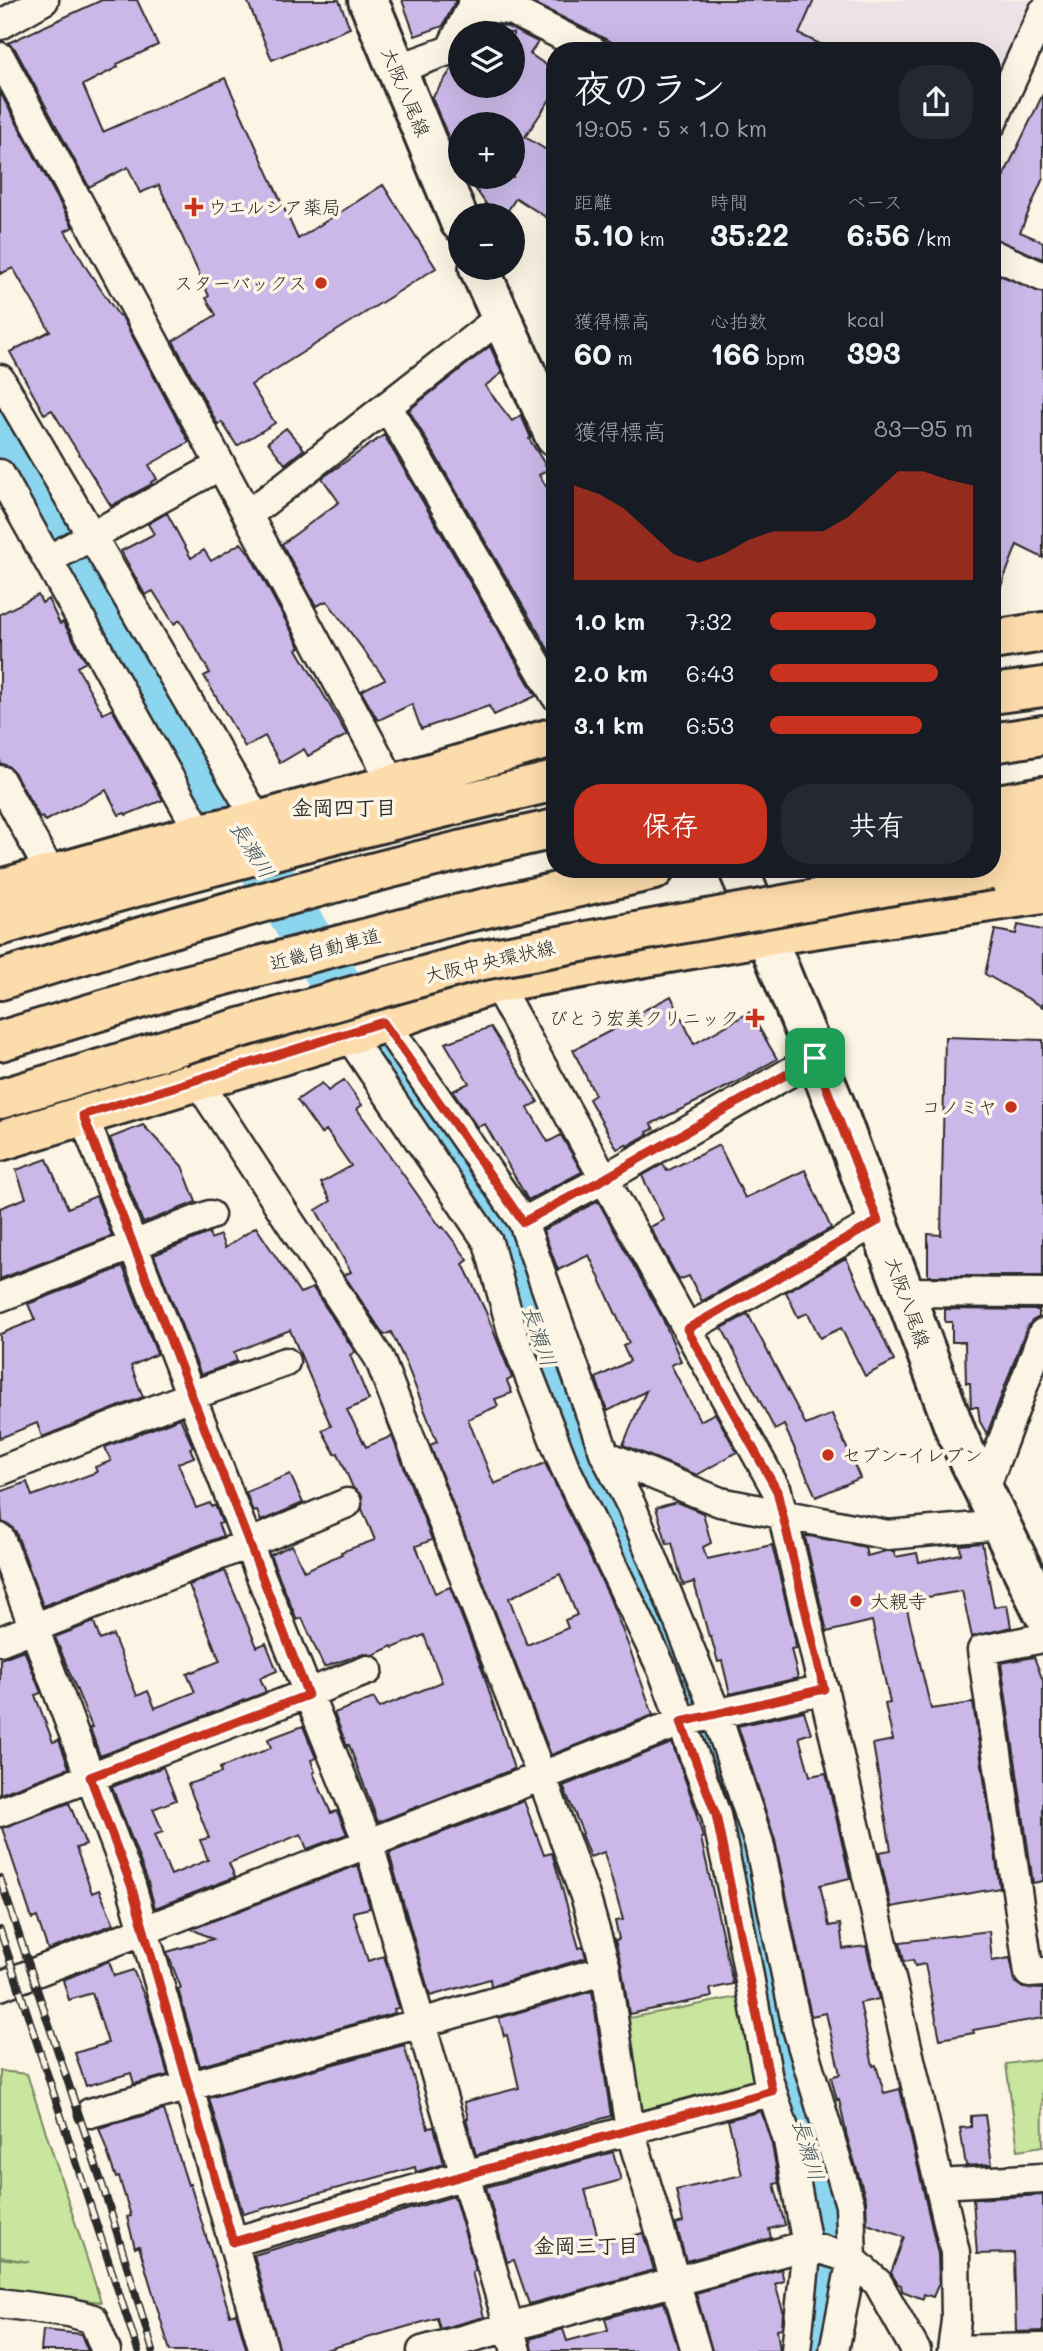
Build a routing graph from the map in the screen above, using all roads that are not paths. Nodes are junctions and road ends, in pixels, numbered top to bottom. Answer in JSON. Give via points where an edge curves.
{"nodes":[{"id":1,"x":44,"y":0,"type":"edge"},
{"id":2,"x":368,"y":0,"type":"edge"},
{"id":3,"x":475,"y":2,"type":"edge"},
{"id":4,"x":1043,"y":12,"type":"edge"},
{"id":5,"x":0,"y":25,"type":"edge"},
{"id":6,"x":575,"y":42,"type":"edge"},
{"id":7,"x":0,"y":57,"type":"edge"},
{"id":8,"x":397,"y":69,"type":"junction"},
{"id":9,"x":1001,"y":103,"type":"edge"},
{"id":10,"x":452,"y":203,"type":"edge"},
{"id":11,"x":1001,"y":258,"type":"edge"},
{"id":12,"x":1043,"y":276,"type":"edge"},
{"id":13,"x":484,"y":280,"type":"edge"},
{"id":14,"x":501,"y":317,"type":"junction"},
{"id":15,"x":0,"y":379,"type":"edge"},
{"id":16,"x":387,"y":406,"type":"junction"},
{"id":17,"x":546,"y":417,"type":"edge"},
{"id":18,"x":221,"y":465,"type":"junction"},
{"id":19,"x":0,"y":474,"type":"edge"},
{"id":20,"x":248,"y":515,"type":"junction"},
{"id":21,"x":91,"y":536,"type":"junction"},
{"id":22,"x":48,"y":560,"type":"junction"},
{"id":23,"x":1043,"y":632,"type":"edge"},
{"id":24,"x":1001,"y":639,"type":"edge"},
{"id":25,"x":1043,"y":669,"type":"edge"},
{"id":26,"x":1001,"y":677,"type":"edge"},
{"id":27,"x":546,"y":680,"type":"edge"},
{"id":28,"x":1043,"y":687,"type":"edge"},
{"id":29,"x":1001,"y":693,"type":"edge"},
{"id":30,"x":1043,"y":735,"type":"edge"},
{"id":31,"x":546,"y":740,"type":"edge"},
{"id":32,"x":1001,"y":742,"type":"edge"},
{"id":33,"x":0,"y":779,"type":"edge"},
{"id":34,"x":546,"y":783,"type":"edge"},
{"id":35,"x":393,"y":784,"type":"junction"},
{"id":36,"x":1043,"y":796,"type":"edge"},
{"id":37,"x":1001,"y":803,"type":"edge"},
{"id":38,"x":546,"y":819,"type":"edge"},
{"id":39,"x":258,"y":821,"type":"junction"},
{"id":40,"x":1043,"y":827,"type":"edge"},
{"id":41,"x":546,"y":831,"type":"edge"},
{"id":42,"x":1001,"y":831,"type":"edge"},
{"id":43,"x":200,"y":833,"type":"junction"},
{"id":44,"x":456,"y":850,"type":"junction"},
{"id":45,"x":1043,"y":862,"type":"edge"},
{"id":46,"x":1001,"y":869,"type":"edge"},
{"id":47,"x":51,"y":874,"type":"junction"},
{"id":48,"x":619,"y":878,"type":"edge"},
{"id":49,"x":742,"y":878,"type":"edge"},
{"id":50,"x":939,"y":878,"type":"edge"},
{"id":51,"x":0,"y":889,"type":"edge"},
{"id":52,"x":1043,"y":894,"type":"edge"},
{"id":53,"x":0,"y":926,"type":"edge"},
{"id":54,"x":766,"y":936,"type":"junction"},
{"id":55,"x":0,"y":980,"type":"edge"},
{"id":56,"x":496,"y":983,"type":"junction"},
{"id":57,"x":383,"y":1022,"type":"junction"},
{"id":58,"x":348,"y":1035,"type":"junction"},
{"id":59,"x":0,"y":1041,"type":"edge"},
{"id":60,"x":815,"y":1058,"type":"junction"},
{"id":61,"x":197,"y":1080,"type":"junction"},
{"id":62,"x":0,"y":1099,"type":"edge"},
{"id":63,"x":83,"y":1115,"type":"junction"},
{"id":64,"x":0,"y":1141,"type":"edge"},
{"id":65,"x":604,"y":1179,"type":"junction"},
{"id":66,"x":210,"y":1215,"type":"dead end"},
{"id":67,"x":878,"y":1221,"type":"junction"},
{"id":68,"x":523,"y":1222,"type":"junction"},
{"id":69,"x":133,"y":1245,"type":"junction"},
{"id":70,"x":904,"y":1292,"type":"junction"},
{"id":71,"x":1043,"y":1293,"type":"edge"},
{"id":72,"x":0,"y":1297,"type":"edge"},
{"id":73,"x":687,"y":1329,"type":"junction"},
{"id":74,"x":1043,"y":1333,"type":"edge"},
{"id":75,"x":285,"y":1362,"type":"dead end"},
{"id":76,"x":190,"y":1396,"type":"junction"},
{"id":77,"x":605,"y":1455,"type":"junction"},
{"id":78,"x":0,"y":1471,"type":"edge"},
{"id":79,"x":985,"y":1491,"type":"junction"},
{"id":80,"x":347,"y":1503,"type":"dead end"},
{"id":81,"x":782,"y":1512,"type":"junction"},
{"id":82,"x":1001,"y":1525,"type":"junction"},
{"id":83,"x":0,"y":1538,"type":"edge"},
{"id":84,"x":248,"y":1544,"type":"junction"},
{"id":85,"x":1043,"y":1612,"type":"edge"},
{"id":86,"x":33,"y":1627,"type":"junction"},
{"id":87,"x":1043,"y":1638,"type":"edge"},
{"id":88,"x":0,"y":1641,"type":"edge"},
{"id":89,"x":368,"y":1670,"type":"dead end"},
{"id":90,"x":824,"y":1689,"type":"junction"},
{"id":91,"x":308,"y":1695,"type":"junction"},
{"id":92,"x":716,"y":1713,"type":"junction"},
{"id":93,"x":681,"y":1722,"type":"junction"},
{"id":94,"x":90,"y":1777,"type":"junction"},
{"id":95,"x":541,"y":1777,"type":"junction"},
{"id":96,"x":0,"y":1812,"type":"edge"},
{"id":97,"x":369,"y":1845,"type":"junction"},
{"id":98,"x":142,"y":1931,"type":"junction"},
{"id":99,"x":606,"y":1970,"type":"junction"},
{"id":100,"x":1043,"y":1972,"type":"edge"},
{"id":101,"x":0,"y":1986,"type":"edge"},
{"id":102,"x":421,"y":2023,"type":"junction"},
{"id":103,"x":187,"y":2086,"type":"junction"},
{"id":104,"x":772,"y":2091,"type":"junction"},
{"id":105,"x":90,"y":2113,"type":"dead end"},
{"id":106,"x":630,"y":2130,"type":"junction"},
{"id":107,"x":465,"y":2175,"type":"junction"},
{"id":108,"x":1043,"y":2178,"type":"edge"},
{"id":109,"x":939,"y":2184,"type":"junction"},
{"id":110,"x":233,"y":2242,"type":"junction"},
{"id":111,"x":807,"y":2245,"type":"junction"},
{"id":112,"x":852,"y":2259,"type":"junction"},
{"id":113,"x":676,"y":2282,"type":"junction"},
{"id":114,"x":0,"y":2303,"type":"edge"},
{"id":115,"x":513,"y":2339,"type":"edge"},
{"id":116,"x":1043,"y":2348,"type":"edge"},
{"id":117,"x":952,"y":2350,"type":"edge"},
{"id":118,"x":106,"y":2351,"type":"edge"},
{"id":119,"x":264,"y":2351,"type":"edge"},
{"id":120,"x":422,"y":2351,"type":"edge"},
{"id":121,"x":696,"y":2351,"type":"edge"},
{"id":122,"x":796,"y":2351,"type":"edge"},
{"id":123,"x":834,"y":2351,"type":"edge"},
{"id":124,"x":916,"y":2351,"type":"edge"}],
"edges":[{"from":1,"to":5,"type":"street"},
{"from":2,"to":8,"type":"main road","name":"大阪八尾線"},
{"from":3,"to":6,"type":"street","via":[[513,11]]},
{"from":3,"to":8,"type":"street","via":[[450,50]]},
{"from":4,"to":9,"type":"street"},
{"from":7,"to":18,"type":"street"},
{"from":8,"to":10,"type":"main road","name":"大阪八尾線"},
{"from":11,"to":12,"type":"street"},
{"from":13,"to":14,"type":"main road"},
{"from":14,"to":16,"type":"street"},
{"from":14,"to":17,"type":"main road"},
{"from":15,"to":21,"type":"street"},
{"from":16,"to":20,"type":"street"},
{"from":16,"to":27,"type":"street"},
{"from":18,"to":20,"type":"street"},
{"from":18,"to":21,"type":"street"},
{"from":19,"to":22,"type":"street"},
{"from":20,"to":35,"type":"street"},
{"from":21,"to":22,"type":"street"},
{"from":21,"to":39,"type":"street"},
{"from":22,"to":43,"type":"street"},
{"from":23,"to":24,"type":"main road"},
{"from":25,"to":26,"type":"main road"},
{"from":28,"to":29,"type":"main road"},
{"from":30,"to":32,"type":"main road"},
{"from":31,"to":35,"type":"main road"},
{"from":33,"to":47,"type":"street"},
{"from":34,"to":53,"type":"main road","via":[[140,884]]},
{"from":35,"to":39,"type":"main road"},
{"from":36,"to":37,"type":"main road"},
{"from":38,"to":44,"type":"main road"},
{"from":39,"to":43,"type":"main road"},
{"from":40,"to":42,"type":"main road"},
{"from":41,"to":44,"type":"main road"},
{"from":43,"to":47,"type":"main road"},
{"from":44,"to":55,"type":"main road","via":[[162,929]]},
{"from":45,"to":46,"type":"main road","name":"大阪中央環状線"},
{"from":47,"to":51,"type":"main road"},
{"from":48,"to":59,"type":"main road","name":"近畿自動車道","via":[[460,914],[179,988]]},
{"from":49,"to":54,"type":"main road","name":"大阪八尾線"},
{"from":50,"to":62,"type":"main road","name":"大阪中央環状線","bridge":true,"via":[[477,961]]},
{"from":52,"to":54,"type":"main road"},
{"from":54,"to":56,"type":"main road"},
{"from":54,"to":60,"type":"main road","name":"大阪八尾線"},
{"from":56,"to":57,"type":"main road"},
{"from":56,"to":65,"type":"street"},
{"from":57,"to":58,"type":"main road"},
{"from":57,"to":68,"type":"street"},
{"from":58,"to":61,"type":"main road"},
{"from":58,"to":93,"type":"street","via":[[488,1242],[513,1334],[564,1465],[662,1669]]},
{"from":60,"to":65,"type":"street"},
{"from":60,"to":67,"type":"main road","name":"大阪八尾線"},
{"from":61,"to":63,"type":"main road"},
{"from":61,"to":95,"type":"street","via":[[379,1358]]},
{"from":63,"to":64,"type":"main road"},
{"from":63,"to":69,"type":"street"},
{"from":65,"to":68,"type":"street"},
{"from":65,"to":73,"type":"street"},
{"from":66,"to":69,"type":"street"},
{"from":67,"to":70,"type":"main road","name":"大阪八尾線"},
{"from":67,"to":73,"type":"street"},
{"from":68,"to":77,"type":"street"},
{"from":69,"to":72,"type":"street"},
{"from":69,"to":76,"type":"street"},
{"from":70,"to":71,"type":"street"},
{"from":70,"to":79,"type":"main road","name":"大阪八尾線","via":[[957,1435]]},
{"from":73,"to":81,"type":"street","via":[[777,1491]]},
{"from":74,"to":79,"type":"street"},
{"from":75,"to":76,"type":"street"},
{"from":76,"to":78,"type":"street"},
{"from":76,"to":84,"type":"street"},
{"from":77,"to":81,"type":"street","via":[[720,1502]]},
{"from":77,"to":92,"type":"street","via":[[631,1505]]},
{"from":79,"to":82,"type":"main road","name":"大阪八尾線"},
{"from":80,"to":84,"type":"street"},
{"from":81,"to":82,"type":"street","via":[[888,1535]]},
{"from":81,"to":90,"type":"street"},
{"from":82,"to":85,"type":"main road","name":"大阪八尾線"},
{"from":83,"to":86,"type":"street"},
{"from":84,"to":86,"type":"street"},
{"from":84,"to":91,"type":"street"},
{"from":86,"to":88,"type":"street"},
{"from":86,"to":94,"type":"street"},
{"from":87,"to":100,"type":"street","via":[[982,1650],[1029,1973]]},
{"from":89,"to":91,"type":"street"},
{"from":90,"to":92,"type":"street"},
{"from":90,"to":109,"type":"street"},
{"from":91,"to":94,"type":"street"},
{"from":91,"to":97,"type":"street"},
{"from":92,"to":93,"type":"street"},
{"from":92,"to":112,"type":"street","via":[[759,1843],[797,2028],[850,2205]]},
{"from":93,"to":95,"type":"street"},
{"from":93,"to":104,"type":"street","via":[[716,1815]]},
{"from":94,"to":96,"type":"street"},
{"from":94,"to":98,"type":"street","via":[[131,1885]]},
{"from":95,"to":97,"type":"street"},
{"from":95,"to":99,"type":"street","via":[[586,1899]]},
{"from":97,"to":98,"type":"street"},
{"from":97,"to":102,"type":"street"},
{"from":98,"to":101,"type":"street"},
{"from":98,"to":103,"type":"street"},
{"from":99,"to":102,"type":"street"},
{"from":99,"to":106,"type":"street"},
{"from":102,"to":103,"type":"street"},
{"from":102,"to":107,"type":"street"},
{"from":103,"to":105,"type":"street"},
{"from":103,"to":110,"type":"street"},
{"from":104,"to":106,"type":"street"},
{"from":104,"to":111,"type":"street","via":[[788,2141]]},
{"from":106,"to":107,"type":"street"},
{"from":106,"to":113,"type":"street"},
{"from":107,"to":110,"type":"street"},
{"from":107,"to":115,"type":"street"},
{"from":108,"to":109,"type":"street"},
{"from":109,"to":117,"type":"street","via":[[955,2252]]},
{"from":110,"to":119,"type":"street"},
{"from":111,"to":112,"type":"street"},
{"from":111,"to":113,"type":"street"},
{"from":111,"to":122,"type":"street"},
{"from":112,"to":123,"type":"street"},
{"from":112,"to":124,"type":"street","via":[[878,2283]]},
{"from":113,"to":115,"type":"street"},
{"from":113,"to":121,"type":"street"},
{"from":114,"to":118,"type":"street","via":[[93,2319]]},
{"from":115,"to":120,"type":"street"},
{"from":116,"to":117,"type":"street"}]}
